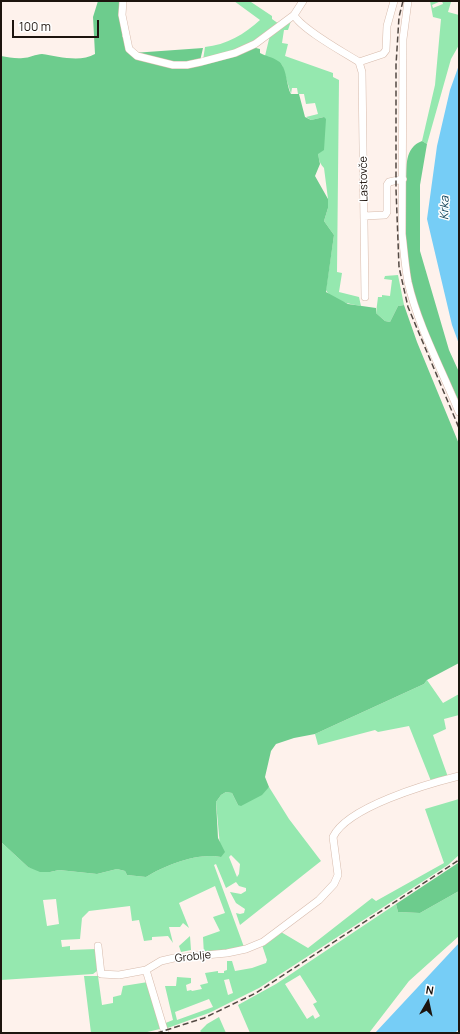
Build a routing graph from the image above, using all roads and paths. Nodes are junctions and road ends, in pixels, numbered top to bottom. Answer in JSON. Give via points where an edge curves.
{"nodes":[{"id":1,"x":123,"y":1,"type":"edge"},
{"id":2,"x":303,"y":1,"type":"edge"},
{"id":3,"x":394,"y":1,"type":"edge"},
{"id":4,"x":408,"y":1,"type":"edge"},
{"id":5,"x":294,"y":15,"type":"junction"},
{"id":6,"x":359,"y":62,"type":"junction"},
{"id":7,"x":403,"y":179,"type":"junction"},
{"id":8,"x":364,"y":216,"type":"junction"},
{"id":9,"x":365,"y":297,"type":"dead end"},
{"id":10,"x":459,"y":412,"type":"edge"},
{"id":11,"x":459,"y":776,"type":"edge"},
{"id":12,"x":98,"y":946,"type":"dead end"},
{"id":13,"x":146,"y":970,"type":"junction"},
{"id":14,"x":165,"y":1033,"type":"edge"}],
"edges":[{"from":1,"to":5,"type":"street","via":[[122,15],[130,49],[137,56],[173,65],[188,65],[235,53],[255,44]]},
{"from":2,"to":5,"type":"street"},
{"from":3,"to":6,"type":"street","via":[[386,50],[383,54]]},
{"from":4,"to":7,"type":"street","via":[[402,39]]},
{"from":5,"to":6,"type":"street","via":[[323,39]]},
{"from":6,"to":8,"type":"street","name":"Lastovče","via":[[362,72]]},
{"from":7,"to":8,"type":"street","via":[[389,182],[387,212],[384,215]]},
{"from":7,"to":10,"type":"street","via":[[402,234],[408,283]]},
{"from":8,"to":9,"type":"street","name":"Lastovče"},
{"from":11,"to":13,"type":"street","name":"Groblje","via":[[412,789],[358,814],[341,825],[333,837],[338,875],[334,884],[319,900],[263,942],[227,953],[161,961]]},
{"from":12,"to":13,"type":"street","name":"Groblje","via":[[101,974],[119,975]]},
{"from":13,"to":14,"type":"street"}]}
